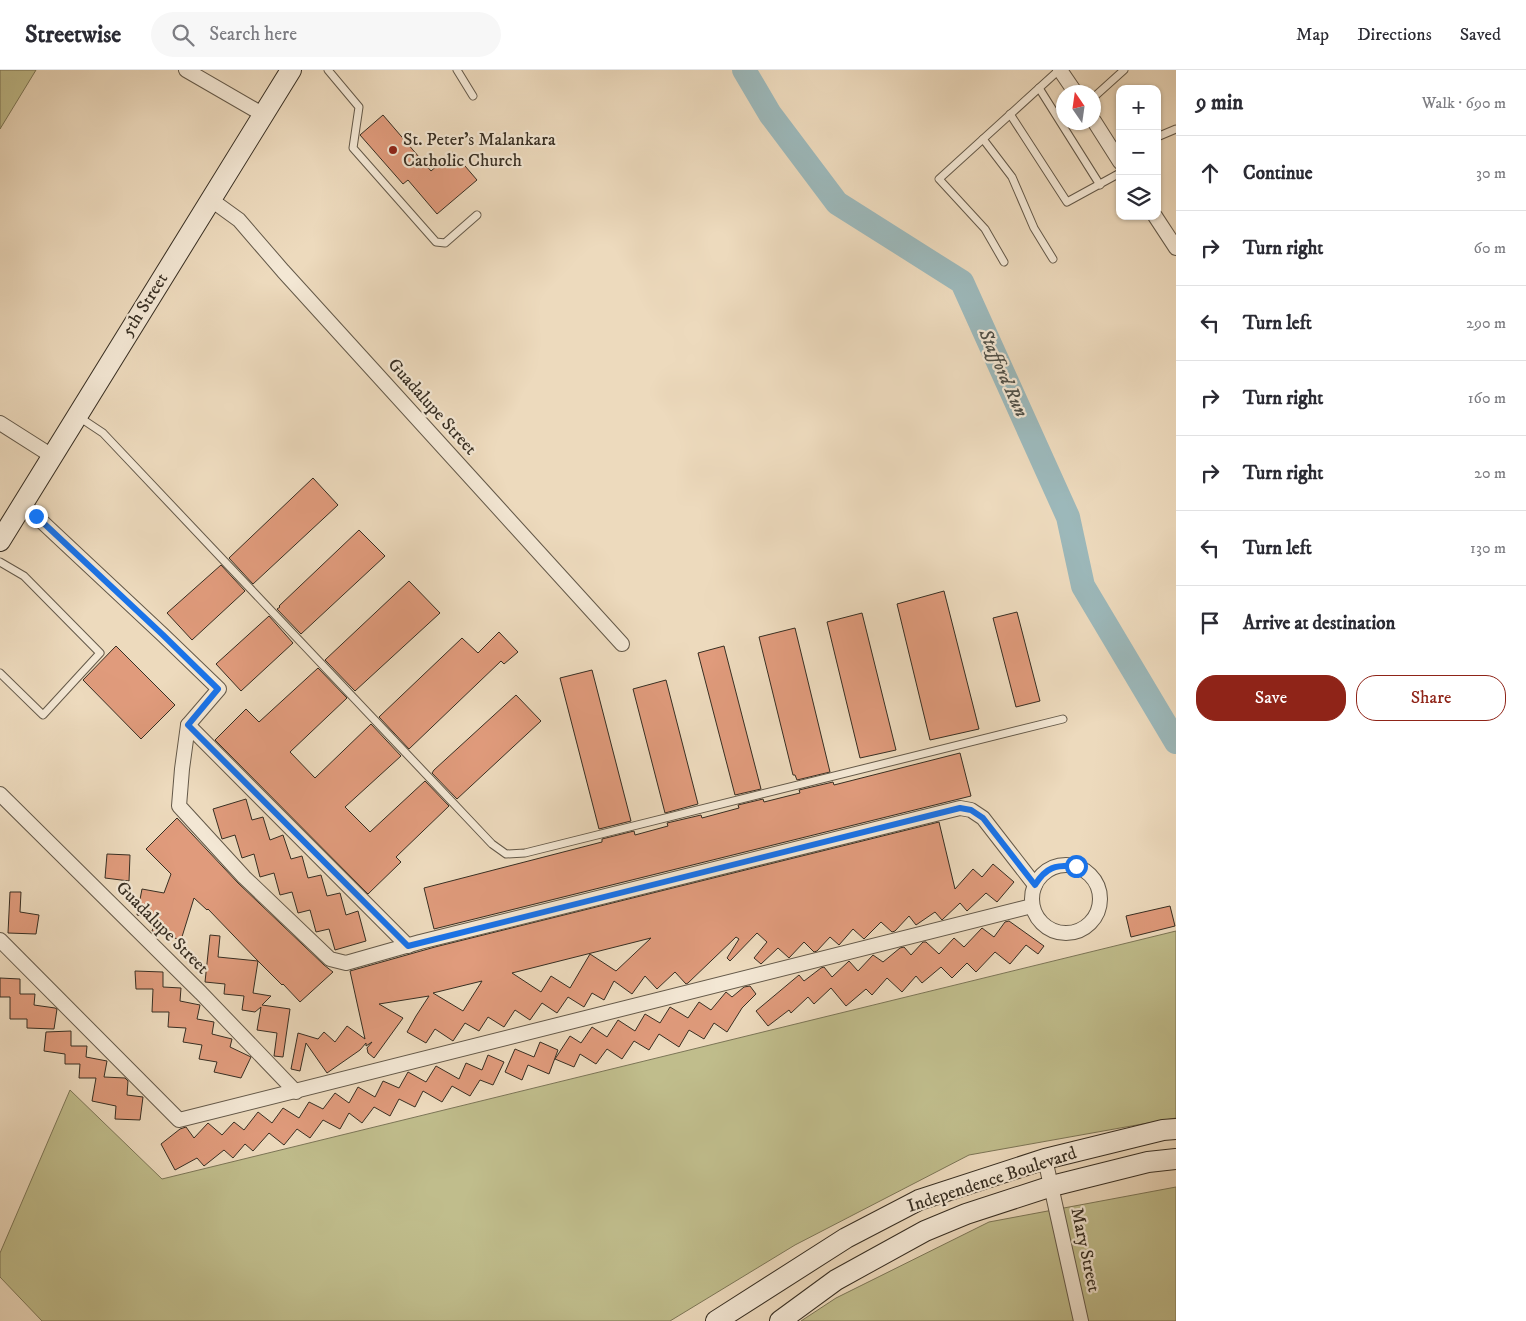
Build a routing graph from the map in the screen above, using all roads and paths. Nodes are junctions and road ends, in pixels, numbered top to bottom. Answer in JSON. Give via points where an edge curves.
{"nodes":[{"id":1,"x":186,"y":70,"type":"edge"},
{"id":2,"x":290,"y":70,"type":"edge"},
{"id":3,"x":328,"y":70,"type":"edge"},
{"id":4,"x":457,"y":70,"type":"edge"},
{"id":5,"x":1060,"y":70,"type":"edge"},
{"id":6,"x":1124,"y":70,"type":"edge"},
{"id":7,"x":1070,"y":85,"type":"edge"},
{"id":8,"x":1039,"y":88,"type":"junction"},
{"id":9,"x":1101,"y":91,"type":"edge"},
{"id":10,"x":473,"y":96,"type":"dead end"},
{"id":11,"x":262,"y":114,"type":"junction"},
{"id":12,"x":1010,"y":114,"type":"junction"},
{"id":13,"x":1176,"y":129,"type":"edge"},
{"id":14,"x":1100,"y":130,"type":"edge"},
{"id":15,"x":1161,"y":135,"type":"edge"},
{"id":16,"x":983,"y":139,"type":"junction"},
{"id":17,"x":1116,"y":154,"type":"edge"},
{"id":18,"x":1118,"y":175,"type":"edge"},
{"id":19,"x":1100,"y":185,"type":"junction"},
{"id":20,"x":210,"y":199,"type":"junction"},
{"id":21,"x":478,"y":215,"type":"dead end"},
{"id":22,"x":1158,"y":220,"type":"edge"},
{"id":23,"x":1176,"y":248,"type":"edge"},
{"id":24,"x":1054,"y":259,"type":"dead end"},
{"id":25,"x":1004,"y":262,"type":"dead end"},
{"id":26,"x":77,"y":416,"type":"junction"},
{"id":27,"x":0,"y":423,"type":"edge"},
{"id":28,"x":52,"y":456,"type":"junction"},
{"id":29,"x":23,"y":504,"type":"junction"},
{"id":30,"x":0,"y":541,"type":"edge"},
{"id":31,"x":0,"y":562,"type":"edge"},
{"id":32,"x":622,"y":644,"type":"dead end"},
{"id":33,"x":0,"y":673,"type":"edge"},
{"id":34,"x":1063,"y":719,"type":"dead end"},
{"id":35,"x":188,"y":725,"type":"junction"},
{"id":36,"x":0,"y":794,"type":"edge"},
{"id":37,"x":1035,"y":885,"type":"junction"},
{"id":38,"x":1032,"y":906,"type":"junction"},
{"id":39,"x":0,"y":940,"type":"edge"},
{"id":40,"x":408,"y":946,"type":"junction"},
{"id":41,"x":296,"y":1092,"type":"junction"},
{"id":42,"x":1176,"y":1129,"type":"edge"},
{"id":43,"x":1045,"y":1159,"type":"junction"},
{"id":44,"x":1176,"y":1159,"type":"edge"},
{"id":45,"x":1052,"y":1186,"type":"junction"},
{"id":46,"x":716,"y":1321,"type":"edge"},
{"id":47,"x":780,"y":1321,"type":"edge"},
{"id":48,"x":1081,"y":1321,"type":"edge"}],
"edges":[{"from":1,"to":11,"type":"street"},
{"from":2,"to":11,"type":"main road","name":"5th Street"},
{"from":3,"to":21,"type":"lane","via":[[359,107],[353,148],[436,242],[445,242]]},
{"from":4,"to":10,"type":"lane"},
{"from":5,"to":7,"type":"street"},
{"from":5,"to":8,"type":"lane"},
{"from":6,"to":9,"type":"lane"},
{"from":8,"to":12,"type":"lane"},
{"from":8,"to":19,"type":"lane"},
{"from":11,"to":20,"type":"main road","name":"5th Street"},
{"from":12,"to":16,"type":"lane"},
{"from":12,"to":19,"type":"lane","via":[[1067,202]]},
{"from":13,"to":15,"type":"lane"},
{"from":14,"to":17,"type":"street"},
{"from":16,"to":24,"type":"lane","via":[[1012,177],[1034,228]]},
{"from":16,"to":25,"type":"lane","via":[[939,179],[985,228]]},
{"from":18,"to":19,"type":"lane"},
{"from":20,"to":26,"type":"main road","name":"5th Street"},
{"from":20,"to":32,"type":"street","name":"Guadalupe Street","via":[[239,220]]},
{"from":22,"to":23,"type":"street"},
{"from":26,"to":28,"type":"main road","name":"5th Street"},
{"from":26,"to":34,"type":"lane","via":[[103,433],[492,844],[506,854],[525,853]]},
{"from":27,"to":28,"type":"street"},
{"from":28,"to":29,"type":"main road","name":"5th Street"},
{"from":29,"to":30,"type":"main road","name":"5th Street"},
{"from":29,"to":35,"type":"street","via":[[218,689]]},
{"from":31,"to":33,"type":"lane","via":[[24,576],[100,653],[43,715]]},
{"from":35,"to":40,"type":"street"},
{"from":35,"to":40,"type":"street","via":[[179,806],[244,877],[330,959],[346,964]]},
{"from":36,"to":41,"type":"street","name":"Guadalupe Street"},
{"from":37,"to":38,"type":"street"},
{"from":37,"to":38,"type":"street","via":[[1042,873],[1058,865],[1076,866],[1091,875],[1100,891],[1099,909],[1090,924],[1074,932],[1056,931],[1041,922]]},
{"from":37,"to":40,"type":"street","via":[[983,818],[971,810],[960,808]]},
{"from":38,"to":41,"type":"street"},
{"from":39,"to":41,"type":"street","via":[[178,1120]]},
{"from":42,"to":43,"type":"main road","name":"Independence Boulevard"},
{"from":43,"to":45,"type":"street","name":"Mary Street"},
{"from":43,"to":46,"type":"main road","name":"Independence Boulevard","via":[[919,1200],[846,1238]]},
{"from":44,"to":45,"type":"main road","name":"Independence Boulevard","via":[[1148,1162]]},
{"from":45,"to":47,"type":"main road","name":"Independence Boulevard","via":[[924,1231],[836,1280]]},
{"from":45,"to":48,"type":"street","name":"Mary Street"}]}
